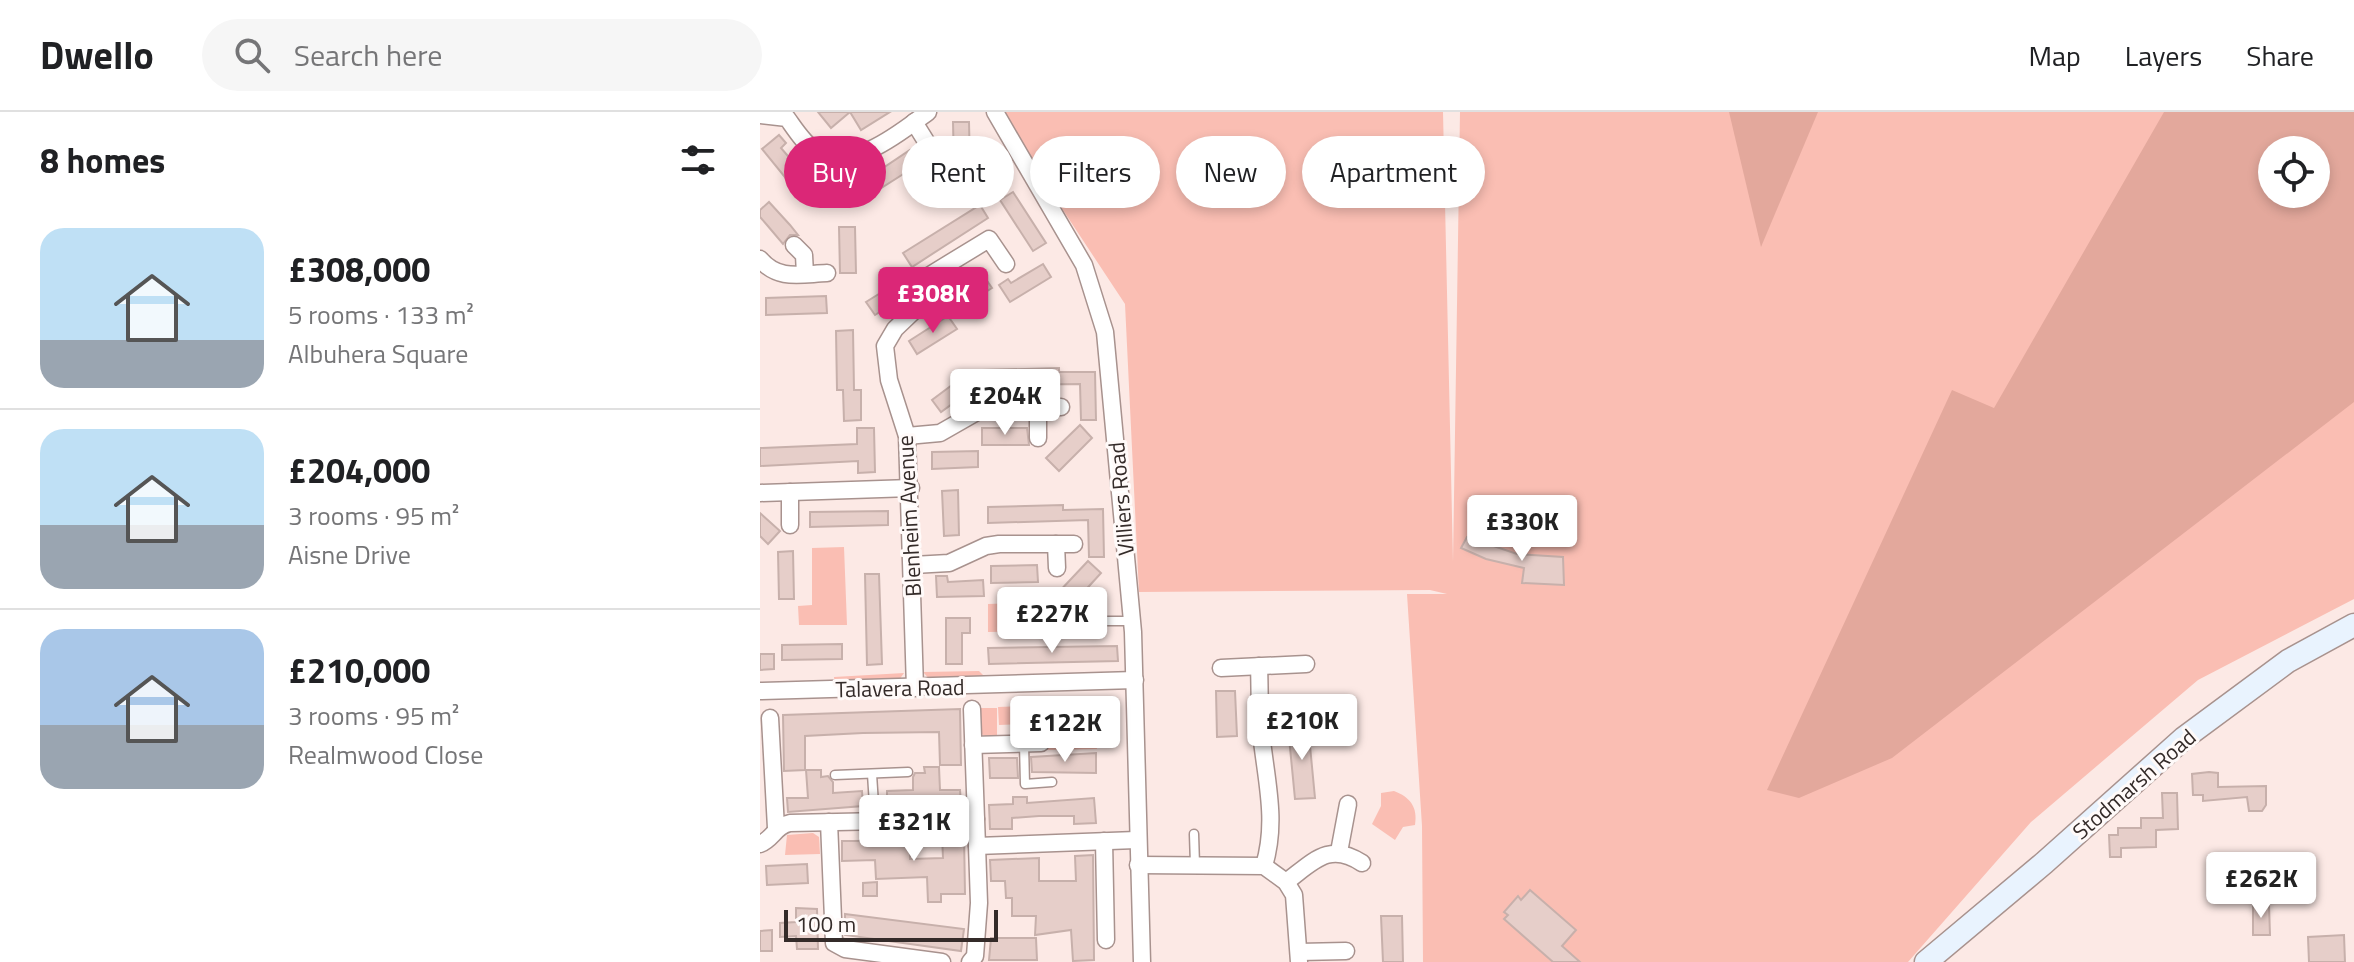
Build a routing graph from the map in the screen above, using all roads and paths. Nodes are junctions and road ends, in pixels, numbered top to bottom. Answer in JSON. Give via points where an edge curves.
{"nodes":[{"id":1,"x":928,"y":112,"type":"edge"},
{"id":2,"x":995,"y":112,"type":"edge"},
{"id":3,"x":760,"y":115,"type":"edge"},
{"id":4,"x":914,"y":122,"type":"junction"},
{"id":5,"x":923,"y":136,"type":"edge"},
{"id":6,"x":794,"y":245,"type":"dead end"},
{"id":7,"x":760,"y":259,"type":"edge"},
{"id":8,"x":1006,"y":264,"type":"dead end"},
{"id":9,"x":827,"y":273,"type":"dead end"},
{"id":10,"x":805,"y":274,"type":"junction"},
{"id":11,"x":1038,"y":407,"type":"junction"},
{"id":12,"x":1061,"y":407,"type":"dead end"},
{"id":13,"x":907,"y":436,"type":"junction"},
{"id":14,"x":1038,"y":438,"type":"dead end"},
{"id":15,"x":911,"y":488,"type":"junction"},
{"id":16,"x":790,"y":492,"type":"junction"},
{"id":17,"x":760,"y":493,"type":"edge"},
{"id":18,"x":790,"y":525,"type":"dead end"},
{"id":19,"x":1056,"y":544,"type":"junction"},
{"id":20,"x":1074,"y":544,"type":"dead end"},
{"id":21,"x":913,"y":565,"type":"junction"},
{"id":22,"x":1057,"y":568,"type":"dead end"},
{"id":23,"x":1106,"y":621,"type":"dead end"},
{"id":24,"x":1132,"y":621,"type":"junction"},
{"id":25,"x":2354,"y":625,"type":"edge"},
{"id":26,"x":1306,"y":664,"type":"dead end"},
{"id":27,"x":1259,"y":666,"type":"junction"},
{"id":28,"x":1221,"y":668,"type":"dead end"},
{"id":29,"x":1135,"y":680,"type":"junction"},
{"id":30,"x":915,"y":688,"type":"junction"},
{"id":31,"x":760,"y":691,"type":"edge"},
{"id":32,"x":972,"y":709,"type":"dead end"},
{"id":33,"x":770,"y":718,"type":"dead end"},
{"id":34,"x":1041,"y":743,"type":"dead end"},
{"id":35,"x":1024,"y":744,"type":"junction"},
{"id":36,"x":973,"y":745,"type":"junction"},
{"id":37,"x":908,"y":772,"type":"dead end"},
{"id":38,"x":872,"y":774,"type":"junction"},
{"id":39,"x":835,"y":775,"type":"dead end"},
{"id":40,"x":1052,"y":782,"type":"dead end"},
{"id":41,"x":1348,"y":804,"type":"dead end"},
{"id":42,"x":976,"y":819,"type":"junction"},
{"id":43,"x":875,"y":821,"type":"junction"},
{"id":44,"x":829,"y":822,"type":"junction"},
{"id":45,"x":776,"y":828,"type":"junction"},
{"id":46,"x":1194,"y":834,"type":"dead end"},
{"id":47,"x":1136,"y":840,"type":"junction"},
{"id":48,"x":1104,"y":841,"type":"junction"},
{"id":49,"x":760,"y":844,"type":"edge"},
{"id":50,"x":977,"y":846,"type":"junction"},
{"id":51,"x":1339,"y":852,"type":"junction"},
{"id":52,"x":1362,"y":863,"type":"dead end"},
{"id":53,"x":1138,"y":865,"type":"junction"},
{"id":54,"x":1195,"y":865,"type":"junction"},
{"id":55,"x":1264,"y":866,"type":"junction"},
{"id":56,"x":1286,"y":882,"type":"junction"},
{"id":57,"x":1106,"y":940,"type":"dead end"},
{"id":58,"x":1346,"y":951,"type":"dead end"},
{"id":59,"x":1299,"y":957,"type":"edge"},
{"id":60,"x":942,"y":962,"type":"edge"},
{"id":61,"x":970,"y":962,"type":"edge"},
{"id":62,"x":1142,"y":962,"type":"edge"},
{"id":63,"x":1926,"y":962,"type":"edge"}],
"edges":[{"from":1,"to":4,"type":"street"},
{"from":2,"to":24,"type":"street","name":"Villiers Road","via":[[1096,295],[1105,332]]},
{"from":3,"to":4,"type":"street","via":[[787,118],[815,150],[836,156],[874,148]]},
{"from":4,"to":5,"type":"street"},
{"from":6,"to":10,"type":"street","via":[[804,255]]},
{"from":7,"to":10,"type":"street","via":[[769,271]]},
{"from":8,"to":13,"type":"street","name":"Blenheim Avenue","via":[[989,239],[930,275],[917,308],[885,346],[889,380]]},
{"from":9,"to":10,"type":"street"},
{"from":11,"to":12,"type":"street"},
{"from":11,"to":13,"type":"street","via":[[982,409],[940,433]]},
{"from":11,"to":14,"type":"street"},
{"from":13,"to":15,"type":"street","name":"Blenheim Avenue"},
{"from":15,"to":16,"type":"street"},
{"from":15,"to":21,"type":"street","name":"Blenheim Avenue"},
{"from":16,"to":17,"type":"street"},
{"from":16,"to":18,"type":"street"},
{"from":19,"to":20,"type":"street"},
{"from":19,"to":21,"type":"street","via":[[999,544],[949,563]]},
{"from":19,"to":22,"type":"street"},
{"from":21,"to":30,"type":"street","name":"Blenheim Avenue"},
{"from":23,"to":24,"type":"lane"},
{"from":24,"to":29,"type":"street","name":"Villiers Road"},
{"from":25,"to":63,"type":"street","name":"Stodmarsh Road","via":[[2288,661],[2184,738]]},
{"from":26,"to":27,"type":"street"},
{"from":27,"to":28,"type":"street"},
{"from":27,"to":55,"type":"street","via":[[1262,743],[1270,783],[1271,837]]},
{"from":29,"to":30,"type":"street","name":"Talavera Road"},
{"from":29,"to":47,"type":"street","name":"Villiers Road"},
{"from":30,"to":31,"type":"street","name":"Talavera Road"},
{"from":32,"to":36,"type":"street"},
{"from":33,"to":45,"type":"street"},
{"from":34,"to":35,"type":"street"},
{"from":35,"to":36,"type":"street"},
{"from":35,"to":40,"type":"lane","via":[[1025,784]]},
{"from":36,"to":42,"type":"street"},
{"from":37,"to":38,"type":"lane"},
{"from":38,"to":39,"type":"lane"},
{"from":38,"to":43,"type":"lane"},
{"from":41,"to":51,"type":"street"},
{"from":42,"to":43,"type":"street"},
{"from":42,"to":50,"type":"street"},
{"from":43,"to":44,"type":"street"},
{"from":44,"to":45,"type":"street"},
{"from":44,"to":60,"type":"street","via":[[834,943],[845,949]]},
{"from":45,"to":49,"type":"street"},
{"from":46,"to":54,"type":"lane"},
{"from":47,"to":48,"type":"street"},
{"from":47,"to":53,"type":"street","name":"Villiers Road"},
{"from":48,"to":50,"type":"street"},
{"from":48,"to":57,"type":"street"},
{"from":50,"to":61,"type":"street","via":[[979,903],[975,956]]},
{"from":51,"to":52,"type":"street"},
{"from":51,"to":56,"type":"street","via":[[1319,858]]},
{"from":53,"to":54,"type":"street"},
{"from":53,"to":62,"type":"street","name":"Villiers Road"},
{"from":54,"to":55,"type":"street"},
{"from":55,"to":56,"type":"street"},
{"from":56,"to":59,"type":"street","via":[[1297,907]]},
{"from":58,"to":59,"type":"street"}]}
